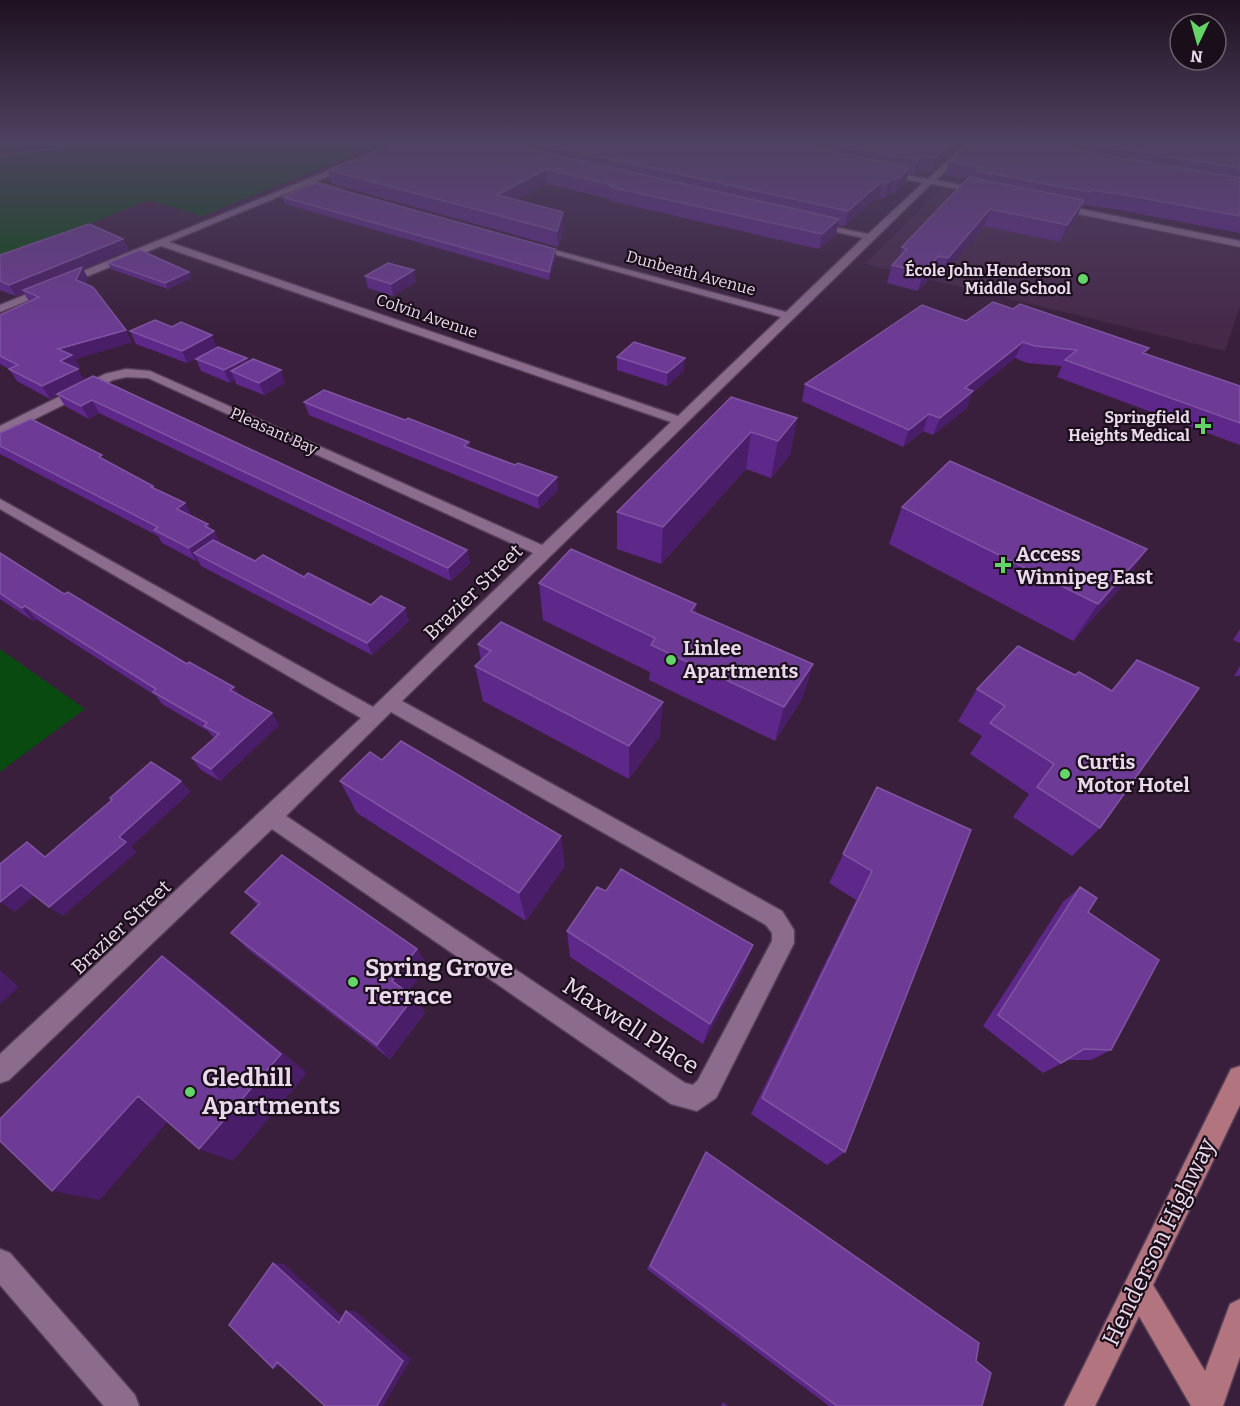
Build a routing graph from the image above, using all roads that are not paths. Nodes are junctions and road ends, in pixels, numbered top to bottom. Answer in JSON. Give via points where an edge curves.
{"nodes":[{"id":1,"x":248,"y":207,"type":"edge"},
{"id":2,"x":901,"y":207,"type":"edge"},
{"id":3,"x":1055,"y":207,"type":"edge"},
{"id":4,"x":806,"y":222,"type":"edge"},
{"id":5,"x":870,"y":237,"type":"junction"},
{"id":6,"x":520,"y":242,"type":"edge"},
{"id":7,"x":162,"y":243,"type":"junction"},
{"id":8,"x":1240,"y":244,"type":"edge"},
{"id":9,"x":0,"y":309,"type":"edge"},
{"id":10,"x":790,"y":316,"type":"junction"},
{"id":11,"x":681,"y":421,"type":"junction"},
{"id":12,"x":0,"y":431,"type":"edge"},
{"id":13,"x":0,"y":503,"type":"edge"},
{"id":14,"x":546,"y":553,"type":"junction"},
{"id":15,"x":383,"y":710,"type":"junction"},
{"id":16,"x":271,"y":817,"type":"junction"},
{"id":17,"x":0,"y":1071,"type":"edge"},
{"id":18,"x":1240,"y":1078,"type":"edge"},
{"id":19,"x":0,"y":1263,"type":"edge"},
{"id":20,"x":1137,"y":1286,"type":"junction"},
{"id":21,"x":1240,"y":1314,"type":"edge"},
{"id":22,"x":124,"y":1406,"type":"edge"},
{"id":23,"x":1079,"y":1406,"type":"edge"},
{"id":24,"x":1208,"y":1406,"type":"edge"}],
"edges":[{"from":1,"to":7,"type":"street"},
{"from":2,"to":5,"type":"street","name":"Brazier Street"},
{"from":3,"to":8,"type":"street"},
{"from":4,"to":5,"type":"street"},
{"from":5,"to":10,"type":"street","name":"Brazier Street"},
{"from":6,"to":10,"type":"street","name":"Dunbeath Avenue"},
{"from":7,"to":9,"type":"street"},
{"from":7,"to":11,"type":"street","name":"Colvin Avenue"},
{"from":10,"to":11,"type":"street","name":"Brazier Street"},
{"from":11,"to":14,"type":"street","name":"Brazier Street"},
{"from":12,"to":14,"type":"street","name":"Pleasant Bay","via":[[109,377],[126,373],[150,375]]},
{"from":13,"to":15,"type":"street"},
{"from":14,"to":15,"type":"street","name":"Brazier Street"},
{"from":15,"to":16,"type":"street","name":"Brazier Street"},
{"from":15,"to":16,"type":"street","name":"Maxwell Place","via":[[774,918],[783,930],[783,943],[707,1089],[697,1098],[680,1095]]},
{"from":16,"to":17,"type":"street","name":"Brazier Street"},
{"from":18,"to":20,"type":"main road","name":"Henderson Highway"},
{"from":19,"to":22,"type":"street"},
{"from":20,"to":23,"type":"main road","name":"Henderson Highway"},
{"from":20,"to":24,"type":"main road"},
{"from":21,"to":24,"type":"main road"}]}
